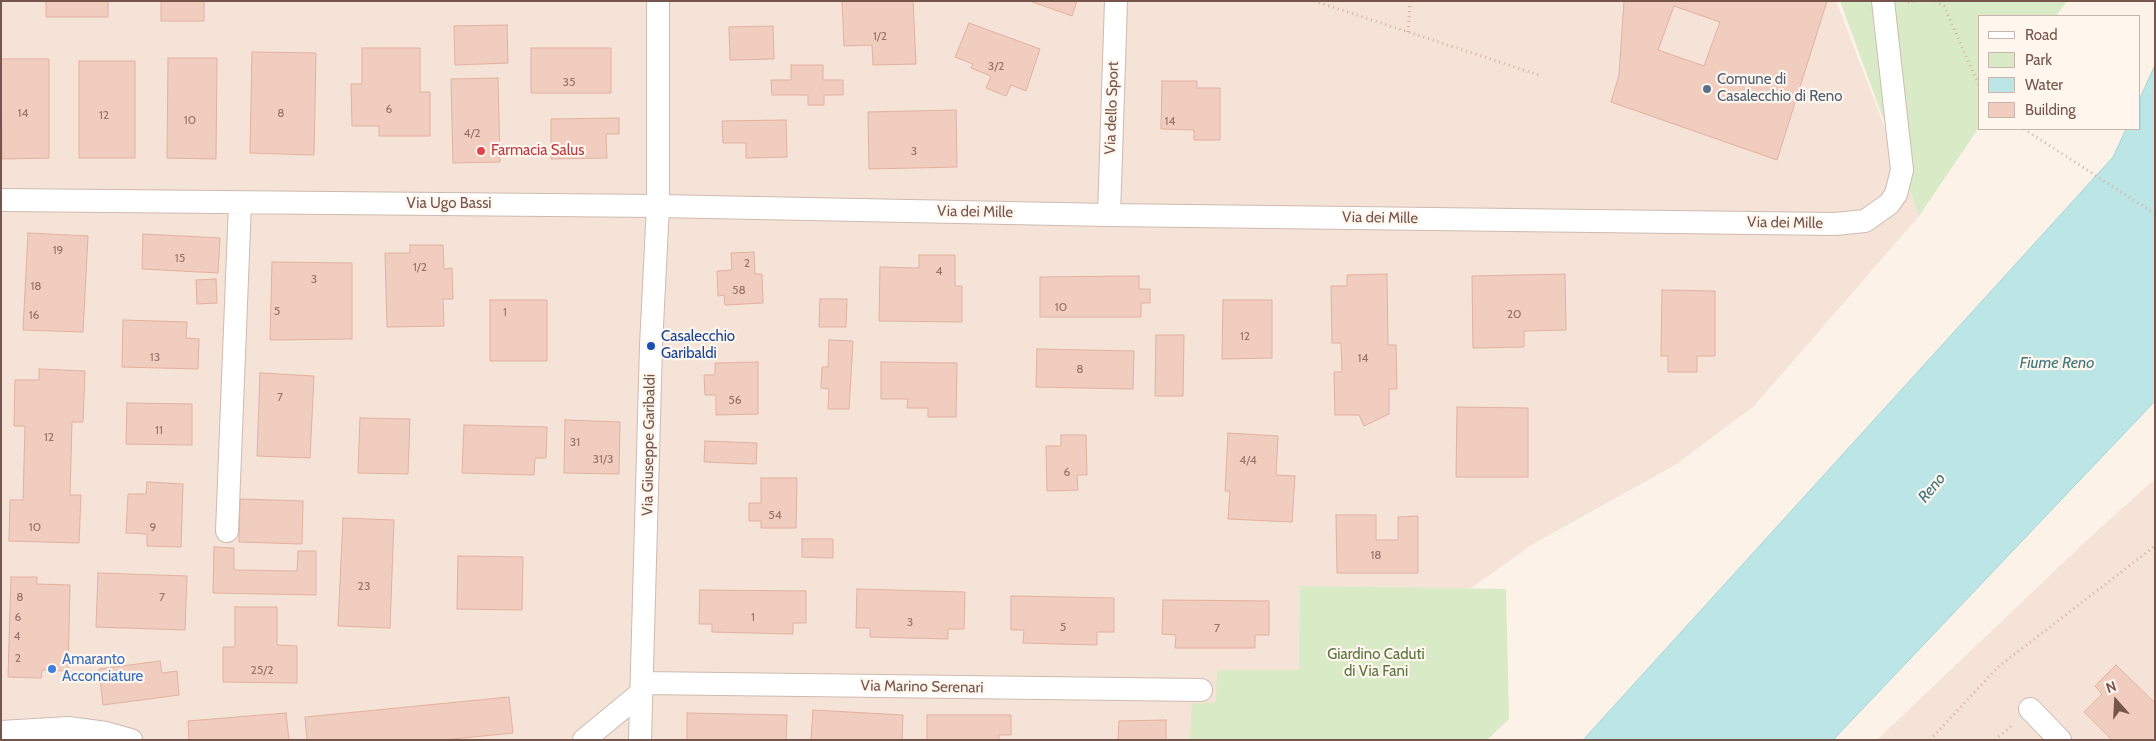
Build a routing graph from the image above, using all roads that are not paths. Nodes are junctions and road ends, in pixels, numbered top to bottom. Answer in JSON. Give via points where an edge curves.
{"nodes":[{"id":1,"x":658,"y":1,"type":"edge"},
{"id":2,"x":1116,"y":1,"type":"edge"},
{"id":3,"x":1883,"y":1,"type":"edge"},
{"id":4,"x":1,"y":200,"type":"edge"},
{"id":5,"x":240,"y":203,"type":"junction"},
{"id":6,"x":658,"y":206,"type":"junction"},
{"id":7,"x":1109,"y":215,"type":"junction"},
{"id":8,"x":227,"y":531,"type":"dead end"},
{"id":9,"x":642,"y":688,"type":"junction"},
{"id":10,"x":1201,"y":690,"type":"dead end"},
{"id":11,"x":2030,"y":709,"type":"dead end"},
{"id":12,"x":1,"y":732,"type":"edge"},
{"id":13,"x":131,"y":740,"type":"edge"},
{"id":14,"x":584,"y":740,"type":"edge"},
{"id":15,"x":640,"y":740,"type":"edge"},
{"id":16,"x":2060,"y":740,"type":"edge"}],
"edges":[{"from":1,"to":6,"type":"street","name":"Via Giuseppe Garibaldi"},
{"from":2,"to":7,"type":"street","name":"Via dello Sport"},
{"from":3,"to":7,"type":"street","name":"Via dei Mille","via":[[1902,170],[1896,194],[1889,204],[1865,221],[1834,224]]},
{"from":4,"to":5,"type":"street","name":"Via Ugo Bassi"},
{"from":5,"to":6,"type":"street","name":"Via Ugo Bassi"},
{"from":5,"to":8,"type":"street"},
{"from":6,"to":7,"type":"street","name":"Via dei Mille"},
{"from":6,"to":9,"type":"street","name":"Via Giuseppe Garibaldi"},
{"from":9,"to":10,"type":"street","name":"Via Marino Serenari"},
{"from":9,"to":14,"type":"street"},
{"from":9,"to":15,"type":"street","name":"Via Giuseppe Garibaldi"},
{"from":11,"to":16,"type":"street"},
{"from":12,"to":13,"type":"street","via":[[68,728]]}]}
